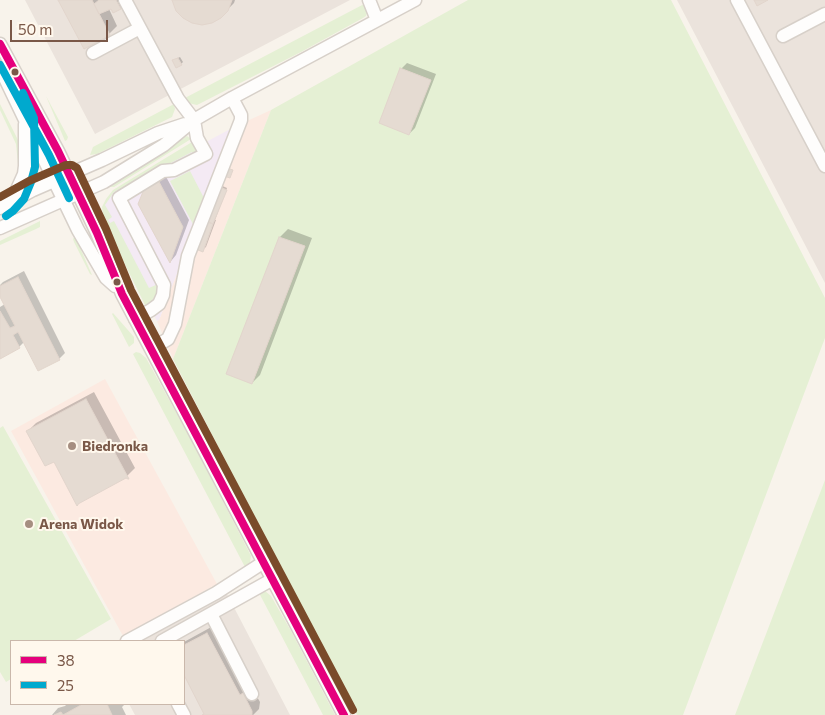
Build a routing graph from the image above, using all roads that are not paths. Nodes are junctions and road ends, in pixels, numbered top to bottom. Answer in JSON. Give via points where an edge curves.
{"nodes":[{"id":1,"x":125,"y":0,"type":"edge"},
{"id":2,"x":370,"y":0,"type":"edge"},
{"id":3,"x":415,"y":0,"type":"edge"},
{"id":4,"x":738,"y":0,"type":"edge"},
{"id":5,"x":825,"y":14,"type":"edge"},
{"id":6,"x":377,"y":20,"type":"junction"},
{"id":7,"x":140,"y":28,"type":"junction"},
{"id":8,"x":783,"y":36,"type":"dead end"},
{"id":9,"x":0,"y":44,"type":"edge"},
{"id":10,"x":93,"y":53,"type":"dead end"},
{"id":11,"x":0,"y":68,"type":"edge"},
{"id":12,"x":232,"y":98,"type":"junction"},
{"id":13,"x":24,"y":119,"type":"junction"},
{"id":14,"x":194,"y":120,"type":"junction"},
{"id":15,"x":825,"y":166,"type":"edge"},
{"id":16,"x":69,"y":174,"type":"junction"},
{"id":17,"x":55,"y":180,"type":"junction"},
{"id":18,"x":78,"y":194,"type":"junction"},
{"id":19,"x":64,"y":200,"type":"junction"},
{"id":20,"x":3,"y":206,"type":"edge"},
{"id":21,"x":0,"y":228,"type":"edge"},
{"id":22,"x":122,"y":294,"type":"junction"},
{"id":23,"x":135,"y":318,"type":"junction"},
{"id":24,"x":152,"y":349,"type":"junction"},
{"id":25,"x":264,"y":562,"type":"junction"},
{"id":26,"x":273,"y":579,"type":"junction"},
{"id":27,"x":211,"y":614,"type":"junction"},
{"id":28,"x":128,"y":640,"type":"edge"},
{"id":29,"x":164,"y":640,"type":"edge"},
{"id":30,"x":252,"y":694,"type":"dead end"},
{"id":31,"x":344,"y":715,"type":"edge"}],
"edges":[{"from":1,"to":7,"type":"street"},
{"from":2,"to":6,"type":"street"},
{"from":3,"to":6,"type":"street"},
{"from":4,"to":15,"type":"street"},
{"from":5,"to":8,"type":"street"},
{"from":6,"to":12,"type":"street"},
{"from":7,"to":10,"type":"street"},
{"from":7,"to":14,"type":"street","via":[[178,99]]},
{"from":9,"to":16,"type":"street"},
{"from":11,"to":13,"type":"street"},
{"from":12,"to":14,"type":"street"},
{"from":12,"to":24,"type":"street","via":[[240,120],[188,256],[175,324],[168,339]]},
{"from":13,"to":17,"type":"street"},
{"from":13,"to":20,"type":"street","via":[[26,166],[15,194]]},
{"from":14,"to":16,"type":"street"},
{"from":14,"to":18,"type":"street","via":[[164,145]]},
{"from":14,"to":23,"type":"street","via":[[197,138],[206,154],[174,170],[163,171],[119,198],[164,285],[159,304]]},
{"from":16,"to":17,"type":"street"},
{"from":16,"to":18,"type":"street"},
{"from":17,"to":19,"type":"street"},
{"from":17,"to":20,"type":"street"},
{"from":18,"to":19,"type":"street"},
{"from":18,"to":22,"type":"street"},
{"from":19,"to":21,"type":"street"},
{"from":19,"to":22,"type":"street","via":[[106,278]]},
{"from":22,"to":23,"type":"street"},
{"from":23,"to":24,"type":"street"},
{"from":24,"to":25,"type":"street"},
{"from":25,"to":26,"type":"street"},
{"from":25,"to":28,"type":"street"},
{"from":26,"to":27,"type":"street"},
{"from":26,"to":31,"type":"street"},
{"from":27,"to":29,"type":"street"},
{"from":27,"to":30,"type":"street"}]}
